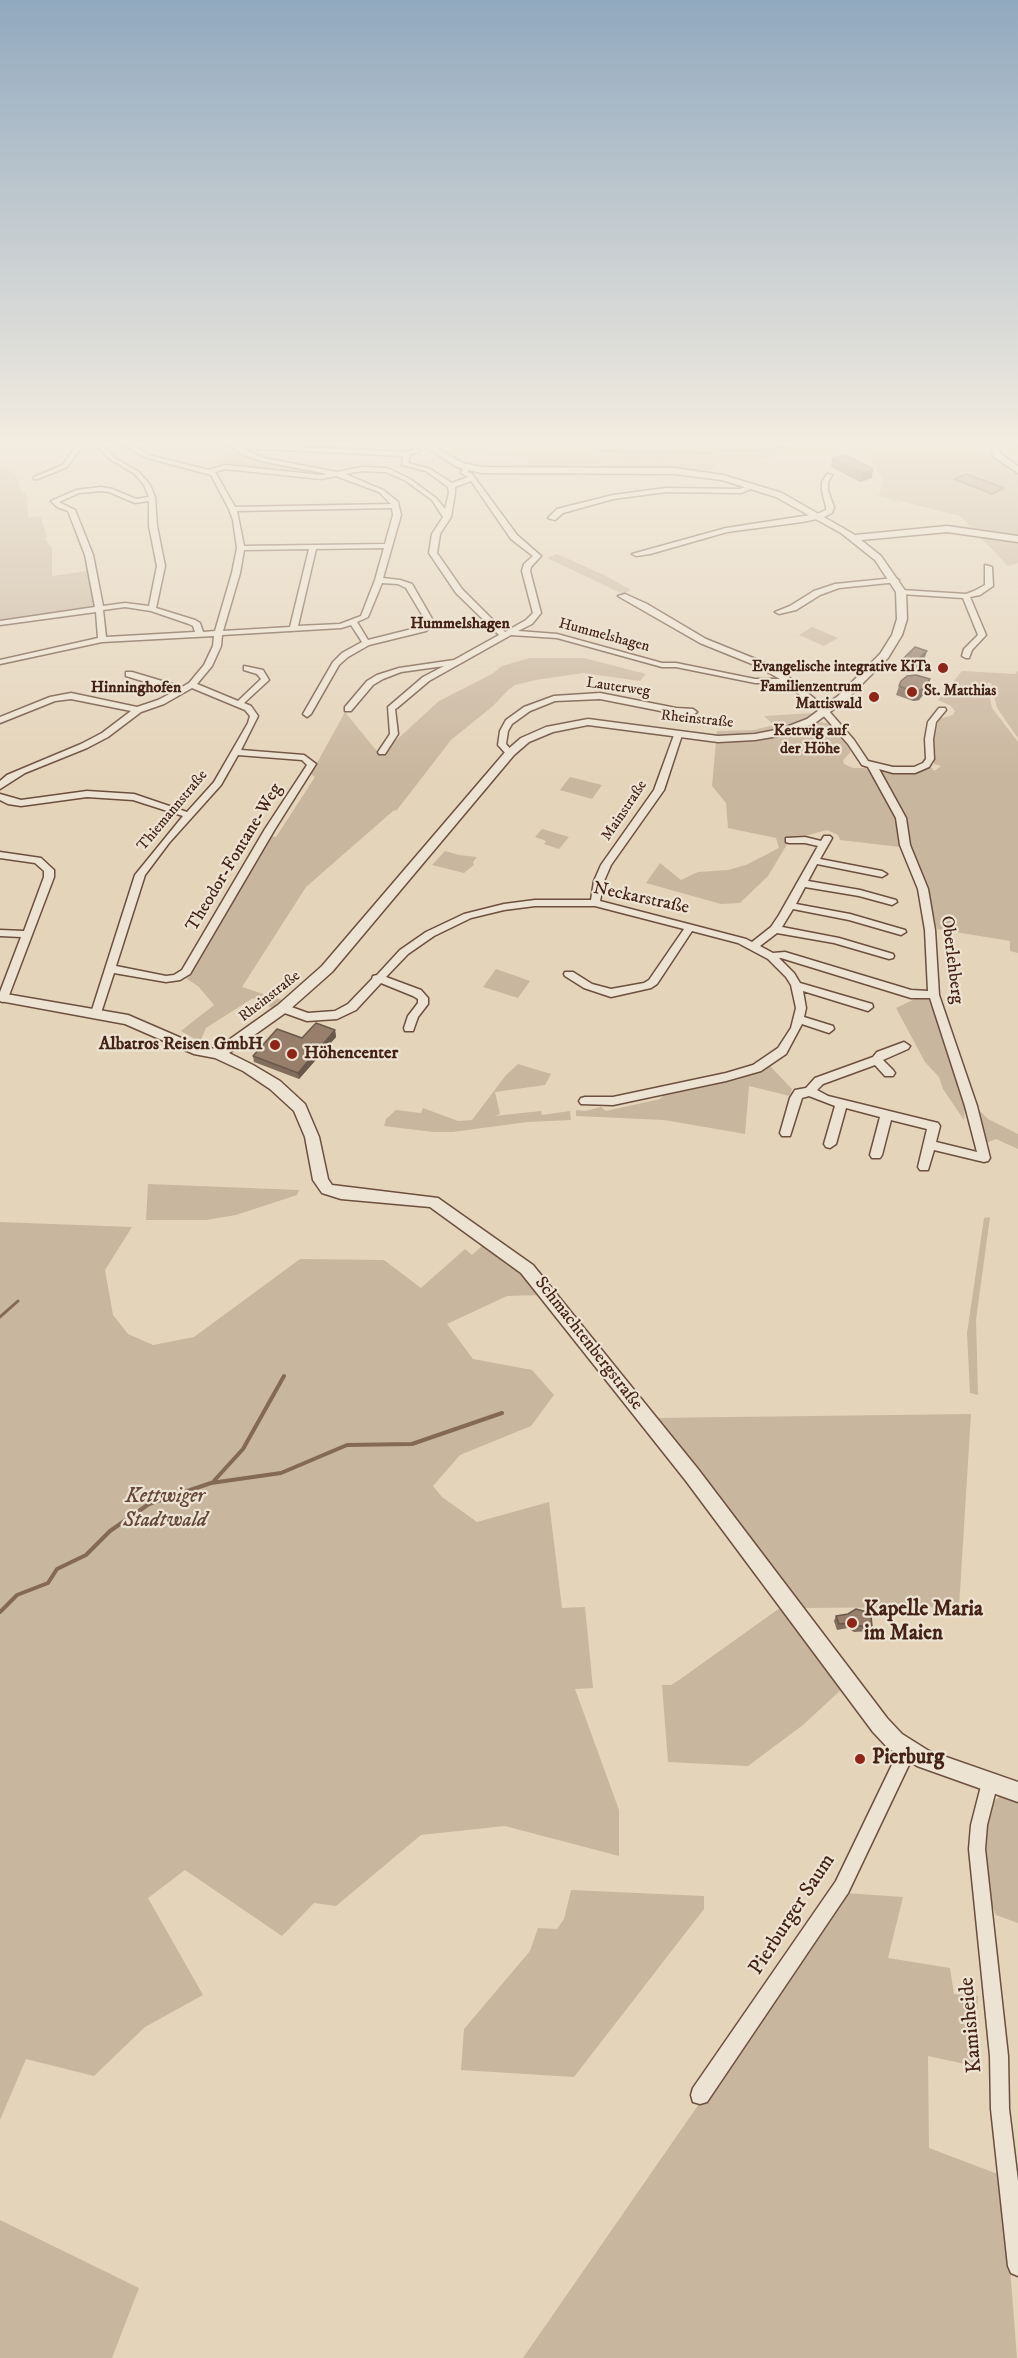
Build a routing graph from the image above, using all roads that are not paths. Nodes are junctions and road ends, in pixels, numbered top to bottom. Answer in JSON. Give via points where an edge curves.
{"nodes":[{"id":1,"x":89,"y":556,"type":"edge"},
{"id":2,"x":157,"y":556,"type":"edge"},
{"id":3,"x":239,"y":556,"type":"edge"},
{"id":4,"x":311,"y":556,"type":"edge"},
{"id":5,"x":385,"y":556,"type":"edge"},
{"id":6,"x":435,"y":556,"type":"edge"},
{"id":7,"x":537,"y":556,"type":"edge"},
{"id":8,"x":876,"y":556,"type":"edge"},
{"id":9,"x":988,"y":567,"type":"dead end"},
{"id":10,"x":379,"y":580,"type":"junction"},
{"id":11,"x":895,"y":580,"type":"junction"},
{"id":12,"x":902,"y":592,"type":"junction"},
{"id":13,"x":622,"y":596,"type":"dead end"},
{"id":14,"x":966,"y":596,"type":"junction"},
{"id":15,"x":99,"y":608,"type":"junction"},
{"id":16,"x":152,"y":609,"type":"junction"},
{"id":17,"x":779,"y":612,"type":"dead end"},
{"id":18,"x":0,"y":623,"type":"edge"},
{"id":19,"x":354,"y":623,"type":"junction"},
{"id":20,"x":293,"y":629,"type":"junction"},
{"id":21,"x":219,"y":633,"type":"junction"},
{"id":22,"x":200,"y":634,"type":"junction"},
{"id":23,"x":507,"y":634,"type":"junction"},
{"id":24,"x":102,"y":639,"type":"junction"},
{"id":25,"x":366,"y":643,"type":"junction"},
{"id":26,"x":966,"y":657,"type":"dead end"},
{"id":27,"x":459,"y":661,"type":"junction"},
{"id":28,"x":0,"y":662,"type":"edge"},
{"id":29,"x":248,"y":669,"type":"dead end"},
{"id":30,"x":129,"y":674,"type":"dead end"},
{"id":31,"x":788,"y":681,"type":"junction"},
{"id":32,"x":192,"y":685,"type":"junction"},
{"id":33,"x":182,"y":690,"type":"junction"},
{"id":34,"x":240,"y":703,"type":"junction"},
{"id":35,"x":348,"y":709,"type":"dead end"},
{"id":36,"x":138,"y":710,"type":"junction"},
{"id":37,"x":942,"y":710,"type":"dead end"},
{"id":38,"x":693,"y":712,"type":"dead end"},
{"id":39,"x":825,"y":712,"type":"junction"},
{"id":40,"x":307,"y":714,"type":"dead end"},
{"id":41,"x":0,"y":720,"type":"edge"},
{"id":42,"x":678,"y":735,"type":"junction"},
{"id":43,"x":382,"y":752,"type":"dead end"},
{"id":44,"x":235,"y":753,"type":"junction"},
{"id":45,"x":510,"y":753,"type":"junction"},
{"id":46,"x":872,"y":765,"type":"junction"},
{"id":47,"x":0,"y":786,"type":"edge"},
{"id":48,"x":0,"y":797,"type":"edge"},
{"id":49,"x":188,"y":815,"type":"junction"},
{"id":50,"x":789,"y":840,"type":"dead end"},
{"id":51,"x":0,"y":855,"type":"edge"},
{"id":52,"x":815,"y":861,"type":"junction"},
{"id":53,"x":882,"y":874,"type":"dead end"},
{"id":54,"x":802,"y":883,"type":"junction"},
{"id":55,"x":892,"y":902,"type":"dead end"},
{"id":56,"x":595,"y":903,"type":"junction"},
{"id":57,"x":791,"y":906,"type":"junction"},
{"id":58,"x":690,"y":927,"type":"junction"},
{"id":59,"x":776,"y":928,"type":"junction"},
{"id":60,"x":901,"y":932,"type":"dead end"},
{"id":61,"x":0,"y":933,"type":"edge"},
{"id":62,"x":27,"y":934,"type":"junction"},
{"id":63,"x":754,"y":946,"type":"junction"},
{"id":64,"x":889,"y":956,"type":"dead end"},
{"id":65,"x":772,"y":957,"type":"junction"},
{"id":66,"x":111,"y":969,"type":"junction"},
{"id":67,"x":569,"y":974,"type":"dead end"},
{"id":68,"x":377,"y":978,"type":"junction"},
{"id":69,"x":796,"y":985,"type":"junction"},
{"id":70,"x":934,"y":995,"type":"junction"},
{"id":71,"x":2,"y":998,"type":"edge"},
{"id":72,"x":868,"y":1007,"type":"dead end"},
{"id":73,"x":283,"y":1008,"type":"junction"},
{"id":74,"x":96,"y":1013,"type":"junction"},
{"id":75,"x":800,"y":1019,"type":"junction"},
{"id":76,"x":409,"y":1028,"type":"dead end"},
{"id":77,"x":829,"y":1029,"type":"dead end"},
{"id":78,"x":904,"y":1046,"type":"dead end"},
{"id":79,"x":218,"y":1054,"type":"junction"},
{"id":80,"x":877,"y":1060,"type":"junction"},
{"id":81,"x":889,"y":1073,"type":"dead end"},
{"id":82,"x":810,"y":1092,"type":"junction"},
{"id":83,"x":585,"y":1101,"type":"dead end"},
{"id":84,"x":842,"y":1103,"type":"junction"},
{"id":85,"x":887,"y":1114,"type":"junction"},
{"id":86,"x":786,"y":1133,"type":"dead end"},
{"id":87,"x":831,"y":1144,"type":"dead end"},
{"id":88,"x":929,"y":1145,"type":"junction"},
{"id":89,"x":876,"y":1155,"type":"dead end"},
{"id":90,"x":924,"y":1167,"type":"dead end"},
{"id":91,"x":908,"y":1750,"type":"junction"},
{"id":92,"x":990,"y":1782,"type":"junction"},
{"id":93,"x":1018,"y":1792,"type":"edge"},
{"id":94,"x":700,"y":2095,"type":"dead end"},
{"id":95,"x":1018,"y":2266,"type":"edge"}],
"edges":[{"from":1,"to":15,"type":"street"},
{"from":2,"to":16,"type":"street","via":[[160,566]]},
{"from":3,"to":21,"type":"street"},
{"from":4,"to":20,"type":"street"},
{"from":5,"to":10,"type":"street"},
{"from":6,"to":23,"type":"street","via":[[459,591]]},
{"from":7,"to":23,"type":"street","name":"Hummelshagen","via":[[526,571],[537,613]]},
{"from":8,"to":11,"type":"street"},
{"from":9,"to":14,"type":"street","via":[[989,586]]},
{"from":10,"to":19,"type":"street","via":[[367,612]]},
{"from":10,"to":25,"type":"street","via":[[409,586],[431,624]]},
{"from":11,"to":12,"type":"street"},
{"from":11,"to":17,"type":"street","via":[[838,586]]},
{"from":12,"to":14,"type":"street"},
{"from":12,"to":39,"type":"street","name":"Rheinstraße","via":[[902,619],[891,646],[868,674]]},
{"from":13,"to":31,"type":"street","via":[[703,641],[760,664]]},
{"from":14,"to":26,"type":"street","via":[[982,635],[968,649]]},
{"from":15,"to":16,"type":"street","via":[[125,605]]},
{"from":15,"to":18,"type":"street"},
{"from":15,"to":24,"type":"street"},
{"from":16,"to":22,"type":"street","via":[[192,622]]},
{"from":19,"to":20,"type":"street"},
{"from":19,"to":25,"type":"street"},
{"from":20,"to":21,"type":"street"},
{"from":21,"to":22,"type":"street"},
{"from":21,"to":32,"type":"street","via":[[213,657]]},
{"from":22,"to":24,"type":"street"},
{"from":23,"to":27,"type":"street","name":"Hummelshagen"},
{"from":23,"to":31,"type":"street","name":"Hummelshagen","via":[[557,636],[656,664],[676,664],[755,681]]},
{"from":24,"to":28,"type":"street"},
{"from":25,"to":40,"type":"street","via":[[336,664]]},
{"from":27,"to":35,"type":"street","name":"Hummelshagen","via":[[399,670],[380,677],[370,682]]},
{"from":27,"to":43,"type":"street","name":"Hummelshagen","via":[[426,679],[394,705],[394,734]]},
{"from":29,"to":34,"type":"street","via":[[260,672],[265,680]]},
{"from":30,"to":33,"type":"street"},
{"from":31,"to":39,"type":"street"},
{"from":32,"to":33,"type":"street"},
{"from":32,"to":34,"type":"street"},
{"from":33,"to":36,"type":"street"},
{"from":34,"to":44,"type":"street","name":"Thiemannstraße","via":[[254,716]]},
{"from":36,"to":41,"type":"street","via":[[70,696]]},
{"from":36,"to":47,"type":"street","via":[[105,735],[22,771]]},
{"from":37,"to":46,"type":"street","via":[[932,722],[930,759],[926,765],[905,770]]},
{"from":38,"to":45,"type":"street","name":"Lauterweg","via":[[600,696],[554,699],[527,709],[509,722],[502,745]]},
{"from":39,"to":42,"type":"street","name":"Rheinstraße","via":[[792,729],[764,736],[728,739]]},
{"from":39,"to":46,"type":"street","via":[[851,742],[857,760]]},
{"from":42,"to":45,"type":"street","name":"Rheinstraße","via":[[615,724],[579,723],[540,732]]},
{"from":42,"to":56,"type":"street","name":"Mainstraße","via":[[652,802],[606,865]]},
{"from":44,"to":49,"type":"street","name":"Thiemannstraße","via":[[218,783]]},
{"from":44,"to":66,"type":"street","name":"Theodor-Fontane-Weg","via":[[304,759],[312,764],[186,972],[166,979]]},
{"from":45,"to":73,"type":"street","name":"Rheinstraße","via":[[327,969]]},
{"from":46,"to":70,"type":"street","name":"Oberlehberg","via":[[901,818],[904,845],[923,889]]},
{"from":48,"to":49,"type":"street","via":[[21,803],[87,794],[111,795],[145,800]]},
{"from":49,"to":66,"type":"street","name":"Thiemannstraße","via":[[140,875]]},
{"from":50,"to":52,"type":"street","via":[[825,841]]},
{"from":51,"to":62,"type":"street","via":[[38,860],[49,870]]},
{"from":52,"to":53,"type":"street"},
{"from":52,"to":54,"type":"street"},
{"from":54,"to":55,"type":"street"},
{"from":54,"to":57,"type":"street"},
{"from":56,"to":58,"type":"street","name":"Neckarstraße"},
{"from":56,"to":68,"type":"street","name":"Neckarstraße","via":[[535,903],[468,916],[410,946]]},
{"from":57,"to":59,"type":"street"},
{"from":57,"to":60,"type":"street"},
{"from":58,"to":63,"type":"street","name":"Neckarstraße"},
{"from":58,"to":67,"type":"street","via":[[654,982],[647,986],[611,993],[588,986]]},
{"from":59,"to":63,"type":"street"},
{"from":59,"to":64,"type":"street"},
{"from":61,"to":62,"type":"street"},
{"from":62,"to":71,"type":"street"},
{"from":63,"to":65,"type":"street","name":"Neckarstraße"},
{"from":65,"to":69,"type":"street","name":"Neckarstraße"},
{"from":65,"to":70,"type":"street","name":"Neckarstraße","via":[[781,954],[911,994]]},
{"from":66,"to":74,"type":"street","name":"Thiemannstraße"},
{"from":68,"to":73,"type":"street","name":"Neckarstraße","via":[[352,1007],[337,1015],[308,1017]]},
{"from":68,"to":76,"type":"street","via":[[423,998]]},
{"from":69,"to":72,"type":"street"},
{"from":69,"to":75,"type":"street"},
{"from":70,"to":88,"type":"street","name":"Oberlehberg","via":[[984,1158]]},
{"from":71,"to":74,"type":"street","name":"Schmachtenbergstraße"},
{"from":73,"to":79,"type":"street","name":"Rheinstraße"},
{"from":74,"to":79,"type":"street","name":"Schmachtenbergstraße","via":[[128,1020],[199,1051]]},
{"from":75,"to":77,"type":"street"},
{"from":75,"to":83,"type":"street","via":[[782,1051],[758,1068],[613,1101]]},
{"from":78,"to":80,"type":"street"},
{"from":79,"to":91,"type":"street","name":"Schmachtenbergstraße","via":[[262,1075],[300,1108],[327,1189],[434,1202],[537,1277],[692,1475],[873,1717]]},
{"from":80,"to":81,"type":"street"},
{"from":80,"to":82,"type":"street","via":[[819,1081]]},
{"from":82,"to":84,"type":"street"},
{"from":82,"to":86,"type":"street","via":[[799,1093],[796,1098]]},
{"from":84,"to":85,"type":"street"},
{"from":84,"to":87,"type":"street"},
{"from":85,"to":88,"type":"street","via":[[934,1126]]},
{"from":85,"to":89,"type":"street"},
{"from":88,"to":90,"type":"street"},
{"from":91,"to":92,"type":"street"},
{"from":91,"to":94,"type":"street","name":"Pierburger Saum","via":[[842,1887]]},
{"from":92,"to":93,"type":"street"},
{"from":92,"to":95,"type":"street","name":"Kamisheide","via":[[977,1849]]}]}
